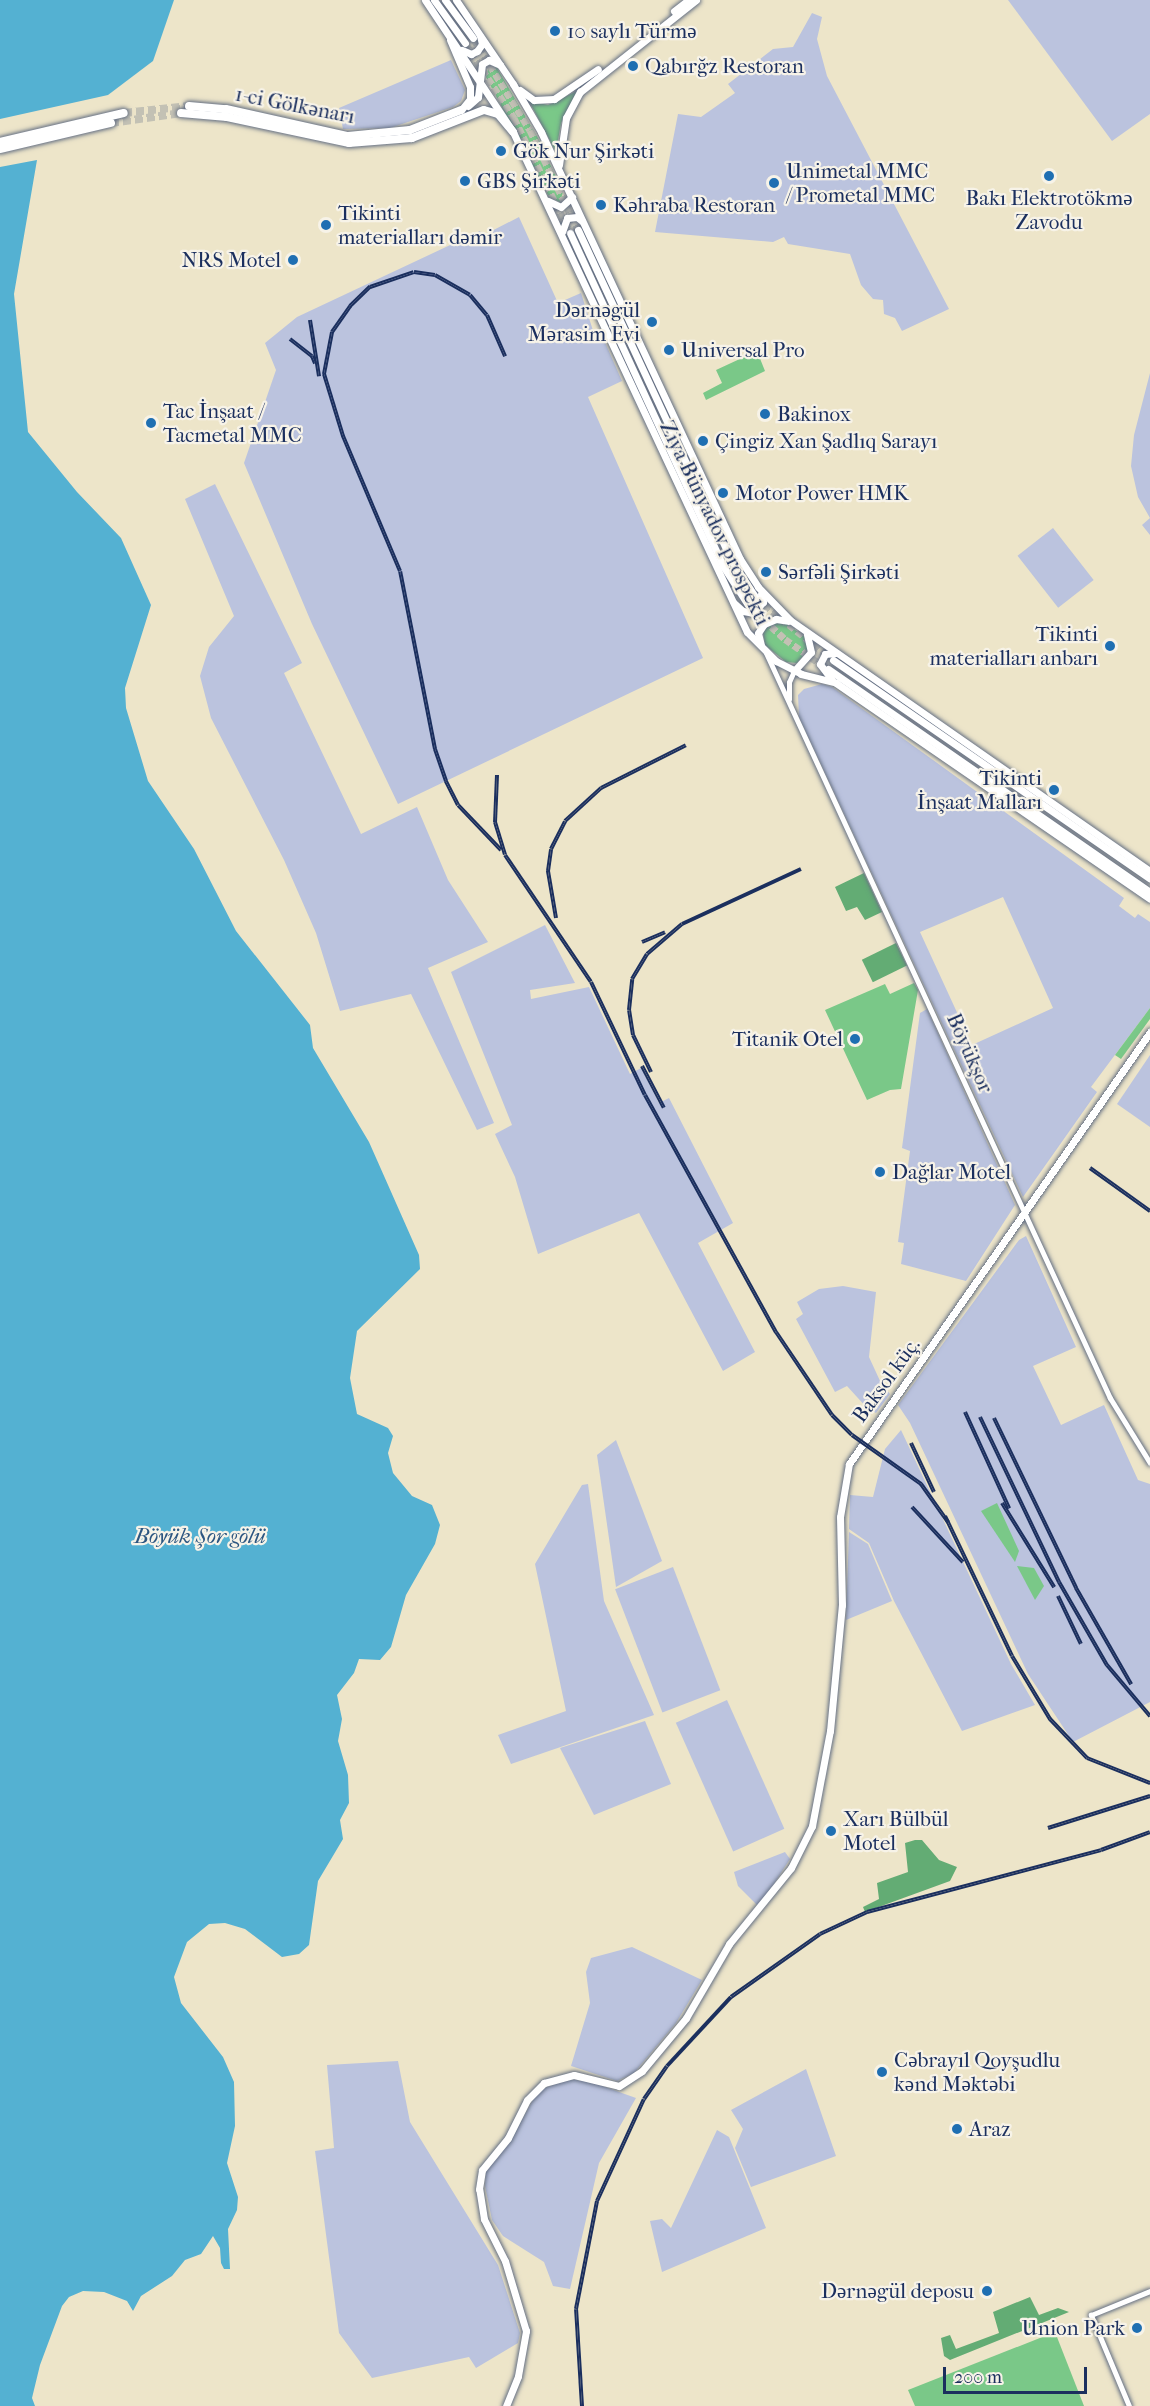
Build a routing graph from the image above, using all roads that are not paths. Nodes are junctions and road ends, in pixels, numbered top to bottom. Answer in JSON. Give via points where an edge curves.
{"nodes":[{"id":1,"x":425,"y":0,"type":"edge"},
{"id":2,"x":434,"y":0,"type":"edge"},
{"id":3,"x":445,"y":0,"type":"edge"},
{"id":4,"x":456,"y":0,"type":"edge"},
{"id":5,"x":688,"y":0,"type":"edge"},
{"id":6,"x":696,"y":0,"type":"edge"},
{"id":7,"x":437,"y":16,"type":"junction"},
{"id":8,"x":475,"y":26,"type":"junction"},
{"id":9,"x":473,"y":38,"type":"tunnel mouth"},
{"id":10,"x":462,"y":46,"type":"junction"},
{"id":11,"x":505,"y":71,"type":"junction"},
{"id":12,"x":480,"y":78,"type":"junction"},
{"id":13,"x":513,"y":84,"type":"junction"},
{"id":14,"x":189,"y":106,"type":"tunnel mouth"},
{"id":15,"x":461,"y":110,"type":"junction"},
{"id":16,"x":124,"y":112,"type":"tunnel mouth"},
{"id":17,"x":182,"y":113,"type":"tunnel mouth"},
{"id":18,"x":111,"y":123,"type":"tunnel mouth"},
{"id":19,"x":513,"y":132,"type":"junction"},
{"id":20,"x":0,"y":142,"type":"edge"},
{"id":21,"x":0,"y":149,"type":"edge"},
{"id":22,"x":559,"y":170,"type":"junction"},
{"id":23,"x":540,"y":188,"type":"junction"},
{"id":24,"x":572,"y":197,"type":"junction"},
{"id":25,"x":587,"y":228,"type":"junction"},
{"id":26,"x":578,"y":230,"type":"tunnel mouth"},
{"id":27,"x":570,"y":233,"type":"tunnel mouth"},
{"id":28,"x":562,"y":236,"type":"junction"},
{"id":29,"x":758,"y":587,"type":"junction"},
{"id":30,"x":727,"y":594,"type":"junction"},
{"id":31,"x":756,"y":598,"type":"tunnel mouth"},
{"id":32,"x":748,"y":605,"type":"tunnel mouth"},
{"id":33,"x":802,"y":629,"type":"junction"},
{"id":34,"x":766,"y":653,"type":"junction"},
{"id":35,"x":844,"y":657,"type":"junction"},
{"id":36,"x":833,"y":660,"type":"tunnel mouth"},
{"id":37,"x":828,"y":669,"type":"tunnel mouth"},
{"id":38,"x":794,"y":671,"type":"junction"},
{"id":39,"x":836,"y":683,"type":"junction"},
{"id":40,"x":792,"y":709,"type":"junction"},
{"id":41,"x":1063,"y":820,"type":"junction"},
{"id":42,"x":1058,"y":828,"type":"junction"},
{"id":43,"x":1099,"y":836,"type":"junction"},
{"id":44,"x":1112,"y":845,"type":"junction"},
{"id":45,"x":1100,"y":864,"type":"junction"},
{"id":46,"x":1150,"y":871,"type":"edge"},
{"id":47,"x":1150,"y":878,"type":"edge"},
{"id":48,"x":1150,"y":892,"type":"edge"},
{"id":49,"x":1150,"y":899,"type":"edge"},
{"id":50,"x":1150,"y":1032,"type":"edge"},
{"id":51,"x":1024,"y":1211,"type":"junction"},
{"id":52,"x":1150,"y":1463,"type":"edge"},
{"id":53,"x":1150,"y":2291,"type":"edge"},
{"id":54,"x":506,"y":2406,"type":"edge"},
{"id":55,"x":1129,"y":2406,"type":"edge"}],
"edges":[{"from":1,"to":7,"type":"main road","name":"Ziya Bünyadov prospekti"},
{"from":2,"to":10,"type":"main road","name":"Ziya Bünyadov prospekti"},
{"from":3,"to":9,"type":"main road"},
{"from":4,"to":8,"type":"main road","name":"Ziya Bünyadov prospekti"},
{"from":5,"to":13,"type":"main road","via":[[563,96],[539,101]]},
{"from":6,"to":22,"type":"main road","via":[[580,92],[563,130]]},
{"from":7,"to":10,"type":"main road","name":"Ziya Bünyadov prospekti"},
{"from":7,"to":15,"type":"main road","via":[[469,79],[470,99]]},
{"from":8,"to":10,"type":"main road","via":[[482,40],[479,49],[471,54]]},
{"from":8,"to":11,"type":"main road","name":"Ziya Bünyadov prospekti"},
{"from":10,"to":12,"type":"main road","name":"Ziya Bünyadov prospekti"},
{"from":11,"to":12,"type":"main road","via":[[489,60],[480,67]]},
{"from":11,"to":13,"type":"main road","name":"Ziya Bünyadov prospekti"},
{"from":12,"to":15,"type":"main road","via":[[478,97]]},
{"from":12,"to":19,"type":"main road","name":"Ziya Bünyadov prospekti"},
{"from":13,"to":22,"type":"main road","name":"Ziya Bünyadov prospekti"},
{"from":14,"to":15,"type":"highway","name":"1-ci Gölkənarı","via":[[226,109],[356,136],[410,130]]},
{"from":16,"to":20,"type":"highway"},
{"from":17,"to":19,"type":"highway","via":[[226,117],[349,144],[412,138],[484,110],[498,114]]},
{"from":18,"to":21,"type":"highway"},
{"from":19,"to":23,"type":"main road","name":"Ziya Bünyadov prospekti"},
{"from":22,"to":24,"type":"main road","name":"Ziya Bünyadov prospekti"},
{"from":23,"to":24,"type":"main road","via":[[555,207],[564,206]]},
{"from":23,"to":28,"type":"main road","name":"Ziya Bünyadov prospekti"},
{"from":24,"to":25,"type":"main road","name":"Ziya Bünyadov prospekti"},
{"from":25,"to":28,"type":"main road","via":[[577,216],[571,217],[562,224]]},
{"from":25,"to":29,"type":"main road","name":"Ziya Bünyadov prospekti","via":[[740,559]]},
{"from":26,"to":31,"type":"main road","name":"Ziya Bünyadov prospekti","via":[[731,560]]},
{"from":27,"to":32,"type":"main road","name":"Ziya Bünyadov prospekti","via":[[723,566]]},
{"from":28,"to":30,"type":"main road","name":"Ziya Bünyadov prospekti"},
{"from":29,"to":30,"type":"main road","via":[[762,602],[753,613],[740,609]]},
{"from":29,"to":33,"type":"main road","name":"Ziya Bünyadov prospekti"},
{"from":30,"to":34,"type":"main road","name":"Ziya Bünyadov prospekti","via":[[744,628]]},
{"from":33,"to":34,"type":"main road","via":[[779,618],[764,624],[758,636]]},
{"from":33,"to":35,"type":"main road","name":"Ziya Bünyadov prospekti"},
{"from":33,"to":38,"type":"main road","via":[[811,642],[811,652]]},
{"from":34,"to":38,"type":"main road","name":"Ziya Bünyadov prospekti"},
{"from":34,"to":40,"type":"street","name":"Böyükşor"},
{"from":35,"to":39,"type":"main road","via":[[831,652],[821,660],[822,671]]},
{"from":35,"to":43,"type":"main road","name":"Ziya Bünyadov prospekti"},
{"from":36,"to":41,"type":"main road"},
{"from":37,"to":42,"type":"main road"},
{"from":38,"to":39,"type":"main road","name":"Ziya Bünyadov prospekti"},
{"from":38,"to":40,"type":"street","via":[[788,686]]},
{"from":39,"to":45,"type":"main road","name":"Ziya Bünyadov prospekti"},
{"from":40,"to":51,"type":"street","name":"Böyükşor"},
{"from":41,"to":43,"type":"main road"},
{"from":41,"to":47,"type":"main road"},
{"from":42,"to":45,"type":"main road"},
{"from":42,"to":48,"type":"main road"},
{"from":43,"to":44,"type":"main road","name":"Ziya Bünyadov prospekti"},
{"from":44,"to":46,"type":"main road","name":"Ziya Bünyadov prospekti"},
{"from":44,"to":47,"type":"main road"},
{"from":45,"to":49,"type":"main road","name":"Ziya Bünyadov prospekti"},
{"from":50,"to":51,"type":"main road","name":"Baksol küç."},
{"from":51,"to":52,"type":"street","name":"Böyükşor","via":[[1110,1398]]},
{"from":51,"to":54,"type":"main road","name":"Baksol küç.","via":[[849,1464],[840,1516],[840,1641],[830,1731],[810,1832],[784,1880],[729,1944],[686,2018],[642,2071],[620,2086],[574,2075],[544,2083],[527,2100],[508,2138],[483,2170],[479,2189],[484,2219],[506,2261],[526,2331],[518,2376]]},
{"from":53,"to":55,"type":"street","via":[[1091,2315]]}]}
